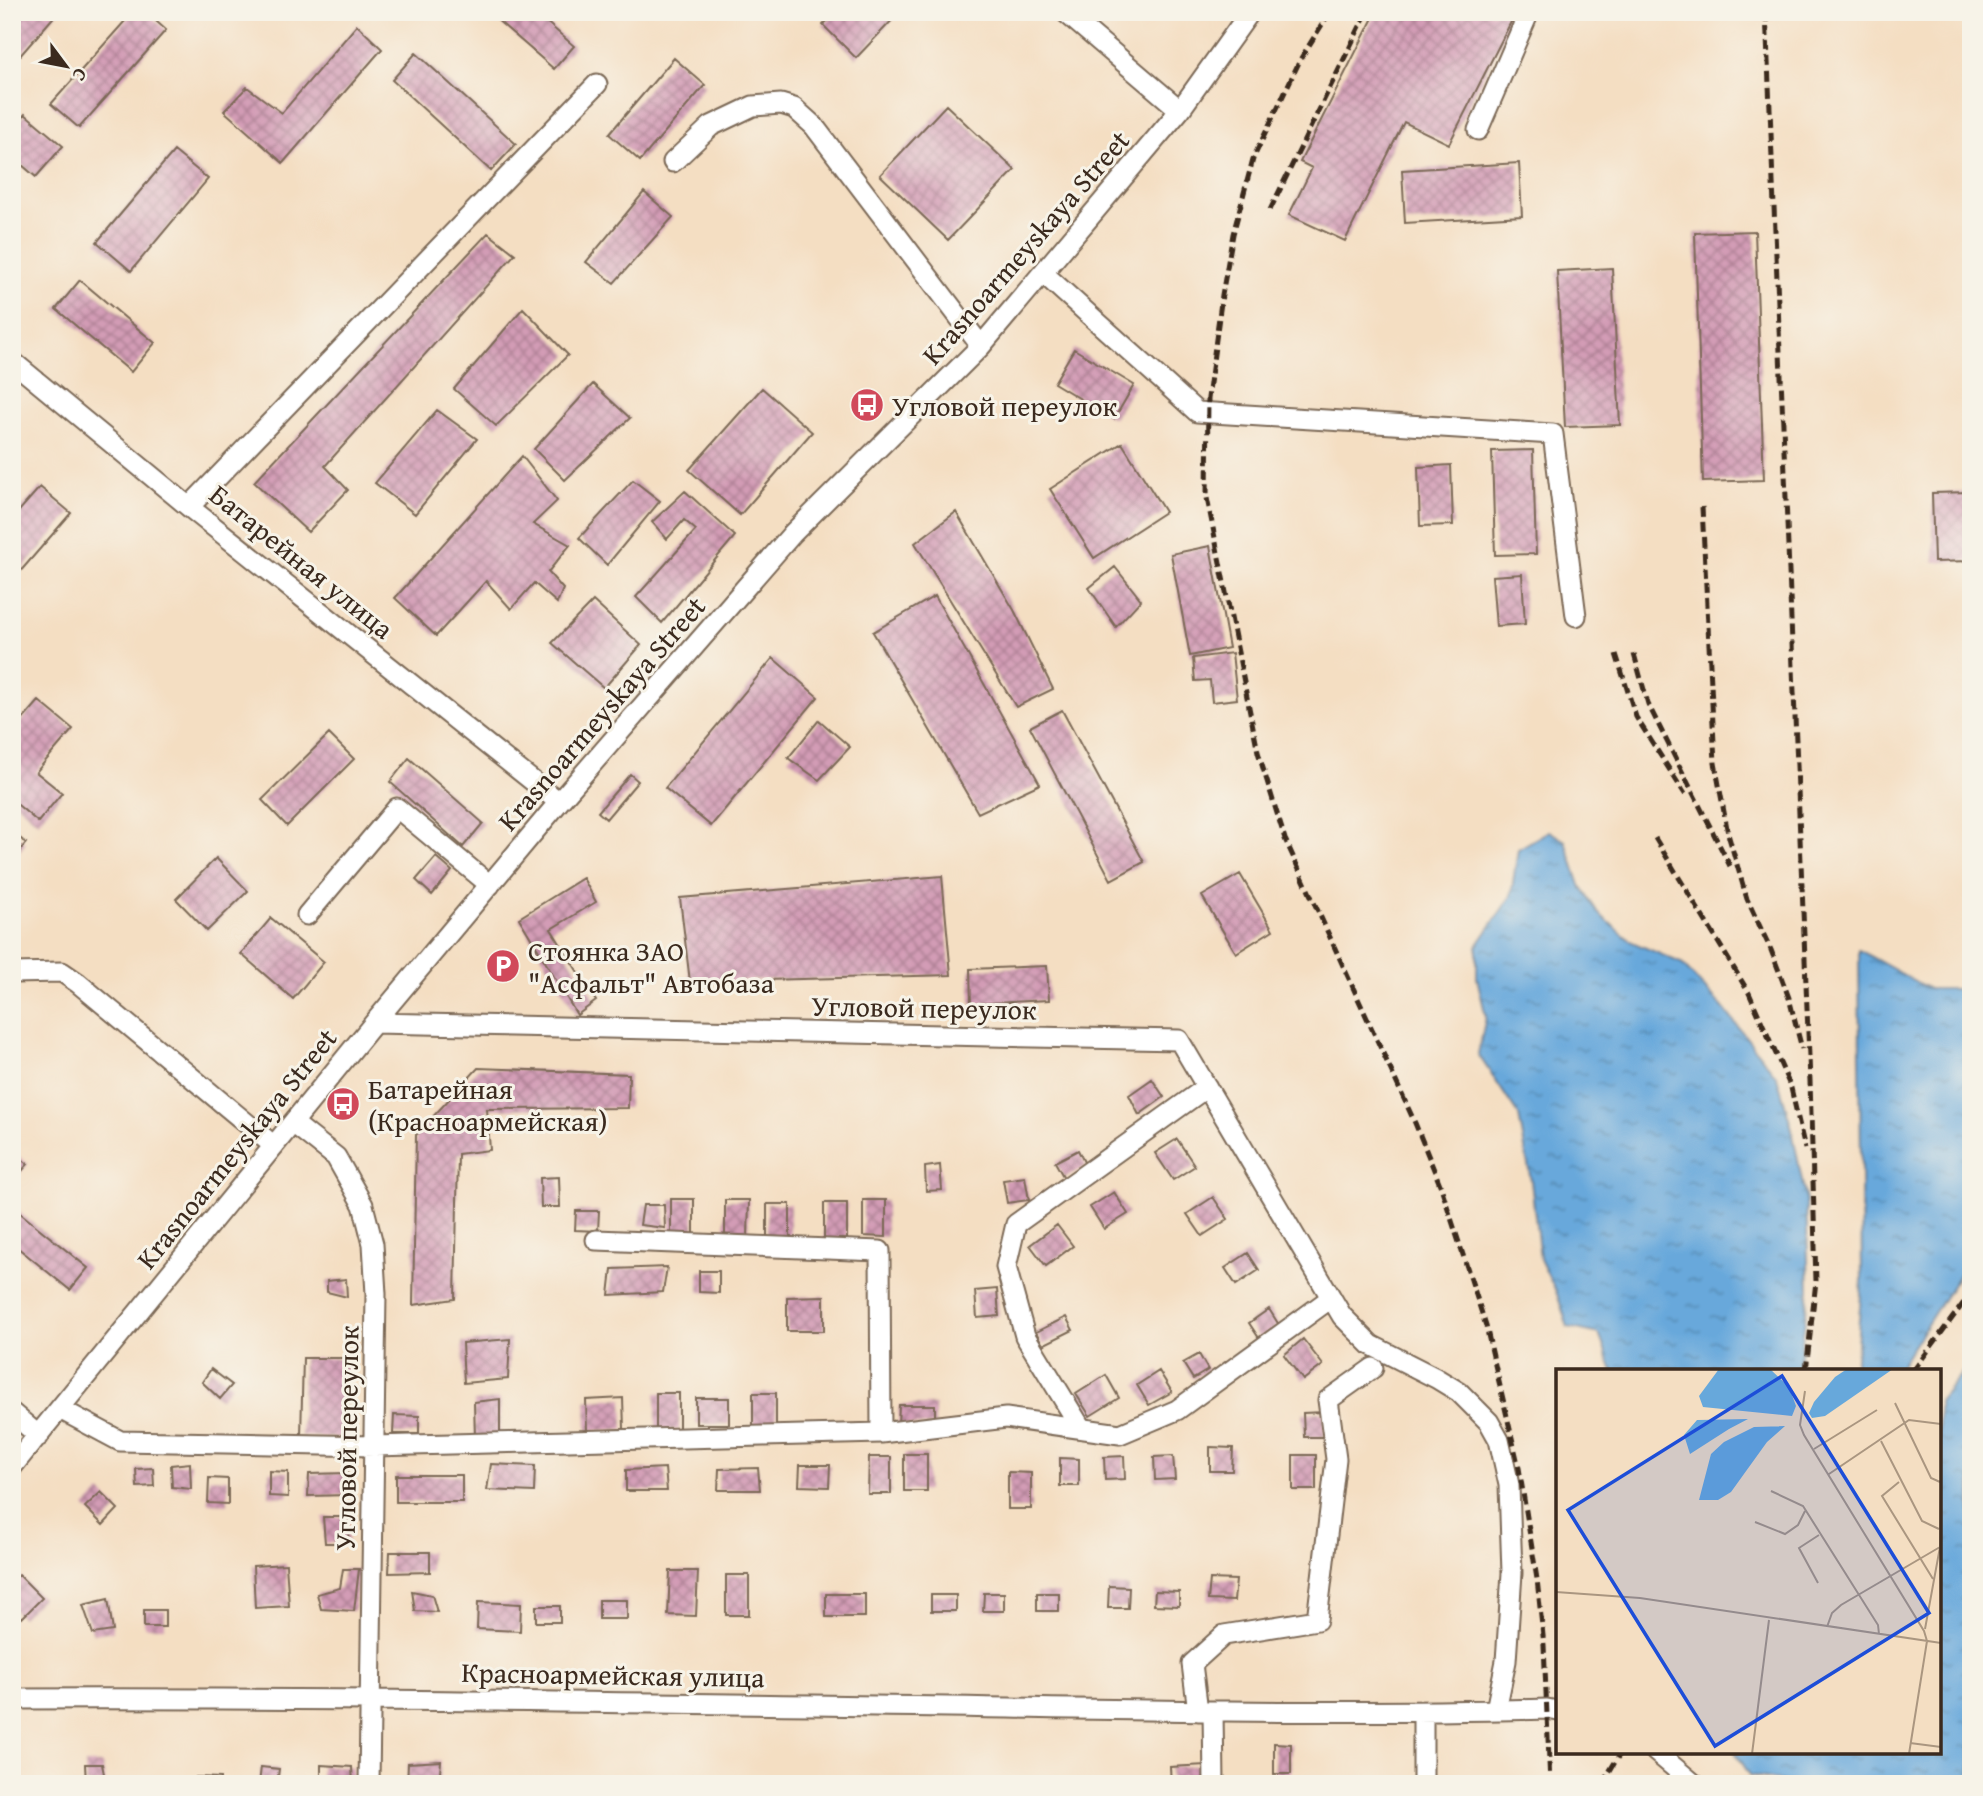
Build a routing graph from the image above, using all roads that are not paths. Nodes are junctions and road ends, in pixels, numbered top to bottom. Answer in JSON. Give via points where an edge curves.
{"nodes":[{"id":1,"x":1065,"y":12,"type":"edge"},
{"id":2,"x":1250,"y":12,"type":"edge"},
{"id":3,"x":1529,"y":12,"type":"edge"},
{"id":4,"x":597,"y":84,"type":"dead end"},
{"id":5,"x":1180,"y":110,"type":"junction"},
{"id":6,"x":1478,"y":130,"type":"dead end"},
{"id":7,"x":673,"y":162,"type":"dead end"},
{"id":8,"x":1043,"y":273,"type":"junction"},
{"id":9,"x":981,"y":346,"type":"junction"},
{"id":10,"x":13,"y":364,"type":"edge"},
{"id":11,"x":189,"y":507,"type":"junction"},
{"id":12,"x":1576,"y":616,"type":"dead end"},
{"id":13,"x":559,"y":802,"type":"junction"},
{"id":14,"x":490,"y":885,"type":"junction"},
{"id":15,"x":307,"y":915,"type":"dead end"},
{"id":16,"x":12,"y":973,"type":"edge"},
{"id":17,"x":374,"y":1023,"type":"junction"},
{"id":18,"x":1207,"y":1087,"type":"junction"},
{"id":19,"x":293,"y":1123,"type":"junction"},
{"id":20,"x":274,"y":1146,"type":"junction"},
{"id":21,"x":596,"y":1240,"type":"dead end"},
{"id":22,"x":1331,"y":1298,"type":"junction"},
{"id":23,"x":1373,"y":1368,"type":"dead end"},
{"id":24,"x":60,"y":1409,"type":"junction"},
{"id":25,"x":12,"y":1413,"type":"edge"},
{"id":26,"x":1081,"y":1429,"type":"junction"},
{"id":27,"x":881,"y":1433,"type":"junction"},
{"id":28,"x":39,"y":1436,"type":"junction"},
{"id":29,"x":374,"y":1446,"type":"junction"},
{"id":30,"x":12,"y":1467,"type":"edge"},
{"id":31,"x":371,"y":1698,"type":"junction"},
{"id":32,"x":12,"y":1699,"type":"edge"},
{"id":33,"x":1496,"y":1710,"type":"junction"},
{"id":34,"x":1206,"y":1711,"type":"junction"},
{"id":35,"x":1556,"y":1711,"type":"edge"},
{"id":36,"x":1423,"y":1712,"type":"junction"},
{"id":37,"x":1658,"y":1754,"type":"edge"},
{"id":38,"x":369,"y":1784,"type":"edge"},
{"id":39,"x":1214,"y":1784,"type":"edge"},
{"id":40,"x":1423,"y":1784,"type":"edge"},
{"id":41,"x":1694,"y":1784,"type":"edge"}],
"edges":[{"from":1,"to":5,"type":"street"},
{"from":2,"to":5,"type":"street","name":"Krasnoarmeyskaya Street"},
{"from":3,"to":6,"type":"street"},
{"from":4,"to":11,"type":"street"},
{"from":5,"to":8,"type":"street","name":"Krasnoarmeyskaya Street"},
{"from":7,"to":9,"type":"street","via":[[711,126],[753,106],[794,108],[814,126]]},
{"from":8,"to":9,"type":"street","name":"Krasnoarmeyskaya Street"},
{"from":8,"to":12,"type":"street","via":[[1197,412],[1553,434]]},
{"from":9,"to":13,"type":"street","name":"Krasnoarmeyskaya Street","via":[[793,533]]},
{"from":10,"to":11,"type":"street","name":"Батарейная улица"},
{"from":11,"to":13,"type":"street","name":"Батарейная улица"},
{"from":13,"to":14,"type":"street","name":"Krasnoarmeyskaya Street"},
{"from":14,"to":15,"type":"street","via":[[397,808]]},
{"from":14,"to":17,"type":"street","name":"Krasnoarmeyskaya Street"},
{"from":16,"to":20,"type":"street","via":[[62,972]]},
{"from":17,"to":18,"type":"street","name":"Угловой переулок","via":[[1179,1040]]},
{"from":17,"to":19,"type":"street","name":"Krasnoarmeyskaya Street"},
{"from":18,"to":22,"type":"street"},
{"from":18,"to":26,"type":"street","via":[[1016,1224],[1006,1267],[1025,1336]]},
{"from":19,"to":20,"type":"street","name":"Krasnoarmeyskaya Street"},
{"from":19,"to":29,"type":"street","name":"Угловой переулок","via":[[336,1157],[363,1205],[373,1244]]},
{"from":20,"to":24,"type":"street","name":"Krasnoarmeyskaya Street"},
{"from":21,"to":27,"type":"street","via":[[880,1251]]},
{"from":22,"to":26,"type":"street","via":[[1177,1410],[1120,1434]]},
{"from":22,"to":33,"type":"street","via":[[1371,1345],[1459,1392],[1489,1422],[1499,1440],[1509,1485],[1513,1573],[1506,1661]]},
{"from":23,"to":34,"type":"street","via":[[1328,1400],[1336,1460],[1317,1620],[1224,1635],[1192,1664]]},
{"from":24,"to":28,"type":"street","name":"Krasnoarmeyskaya Street"},
{"from":24,"to":29,"type":"street","via":[[120,1441]]},
{"from":25,"to":28,"type":"street"},
{"from":26,"to":27,"type":"street","via":[[1006,1418]]},
{"from":27,"to":29,"type":"street"},
{"from":28,"to":30,"type":"street","name":"Krasnoarmeyskaya Street"},
{"from":29,"to":31,"type":"street","name":"Угловой переулок"},
{"from":31,"to":32,"type":"street","name":"Красноармейская улица"},
{"from":31,"to":34,"type":"street","name":"Красноармейская улица"},
{"from":31,"to":38,"type":"street","name":"Угловой переулок"},
{"from":33,"to":35,"type":"street","name":"Красноармейская улица"},
{"from":33,"to":36,"type":"street","name":"Красноармейская улица"},
{"from":34,"to":36,"type":"street","name":"Красноармейская улица"},
{"from":34,"to":39,"type":"street"},
{"from":36,"to":40,"type":"street"},
{"from":37,"to":41,"type":"street"}]}
